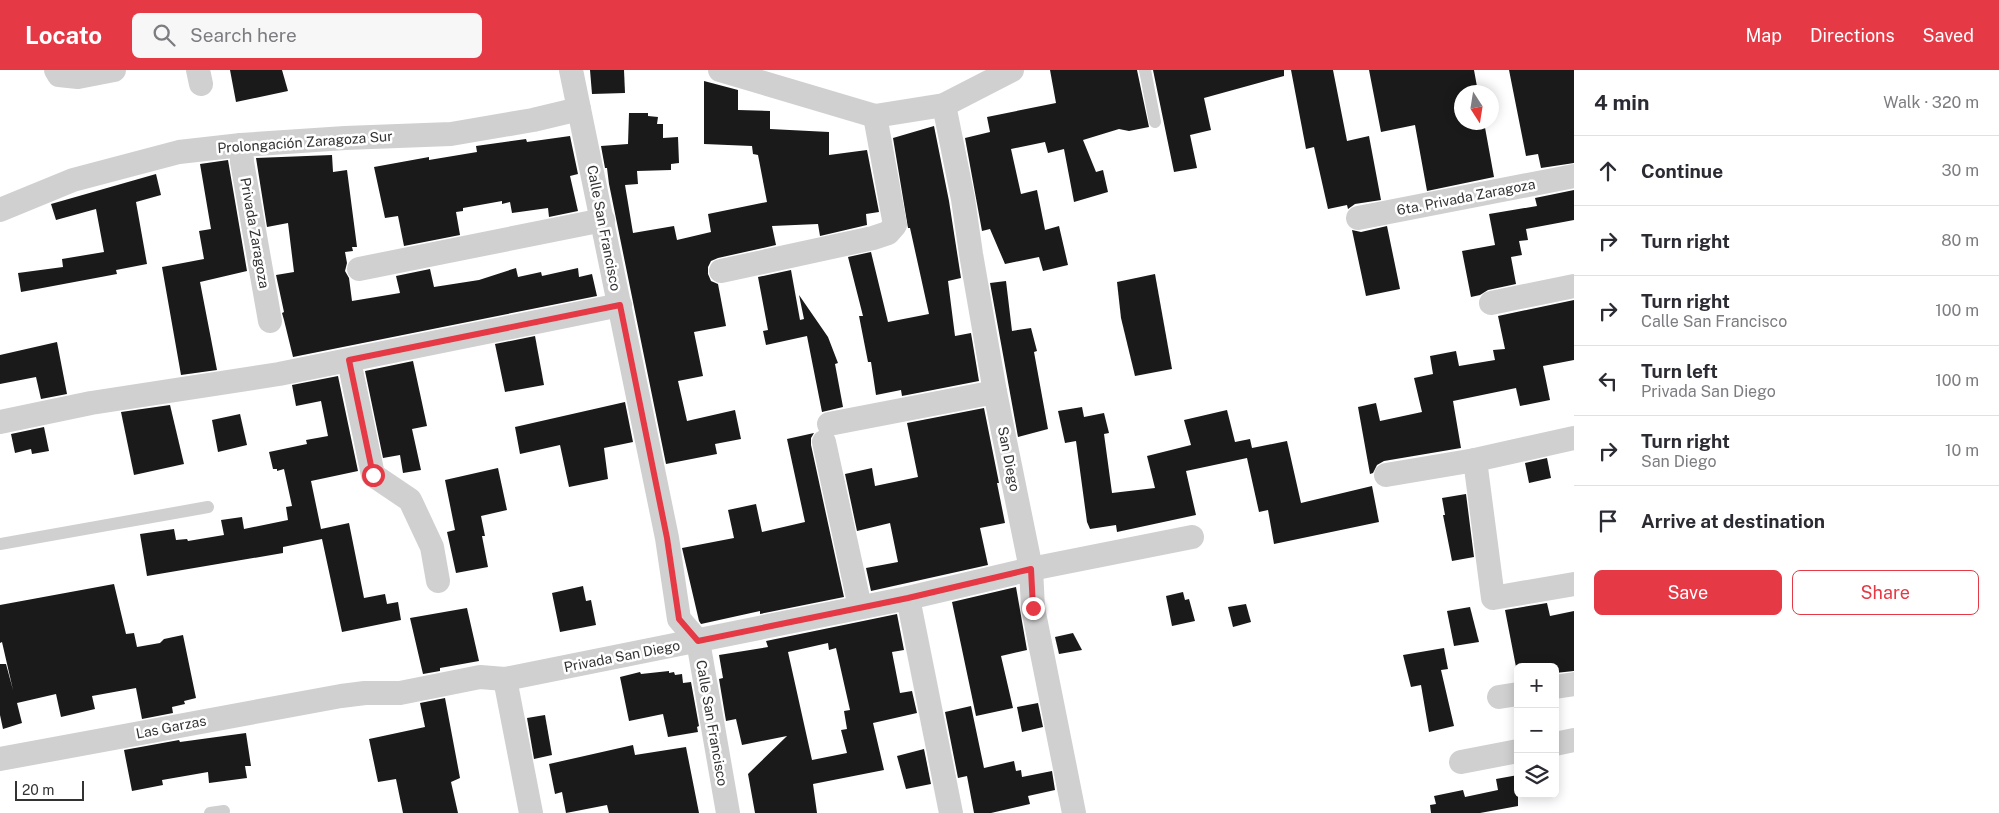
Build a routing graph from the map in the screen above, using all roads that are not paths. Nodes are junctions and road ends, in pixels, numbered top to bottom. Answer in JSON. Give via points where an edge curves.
{"nodes":[{"id":1,"x":56,"y":70,"type":"edge"},
{"id":2,"x":114,"y":70,"type":"edge"},
{"id":3,"x":571,"y":70,"type":"edge"},
{"id":4,"x":720,"y":70,"type":"edge"},
{"id":5,"x":1012,"y":70,"type":"edge"},
{"id":6,"x":1145,"y":70,"type":"edge"},
{"id":7,"x":944,"y":105,"type":"junction"},
{"id":8,"x":579,"y":109,"type":"junction"},
{"id":9,"x":875,"y":116,"type":"junction"},
{"id":10,"x":533,"y":120,"type":"junction"},
{"id":11,"x":1155,"y":122,"type":"dead end"},
{"id":12,"x":241,"y":145,"type":"junction"},
{"id":13,"x":1574,"y":176,"type":"edge"},
{"id":14,"x":0,"y":210,"type":"edge"},
{"id":15,"x":1358,"y":218,"type":"dead end"},
{"id":16,"x":603,"y":220,"type":"junction"},
{"id":17,"x":359,"y":269,"type":"dead end"},
{"id":18,"x":721,"y":270,"type":"dead end"},
{"id":19,"x":1574,"y":286,"type":"edge"},
{"id":20,"x":1490,"y":303,"type":"dead end"},
{"id":21,"x":620,"y":305,"type":"junction"},
{"id":22,"x":270,"y":321,"type":"dead end"},
{"id":23,"x":349,"y":360,"type":"junction"},
{"id":24,"x":995,"y":392,"type":"junction"},
{"id":25,"x":0,"y":422,"type":"edge"},
{"id":26,"x":1574,"y":438,"type":"edge"},
{"id":27,"x":1475,"y":460,"type":"junction"},
{"id":28,"x":1386,"y":475,"type":"dead end"},
{"id":29,"x":208,"y":507,"type":"dead end"},
{"id":30,"x":1192,"y":537,"type":"dead end"},
{"id":31,"x":0,"y":544,"type":"edge"},
{"id":32,"x":1031,"y":569,"type":"junction"},
{"id":33,"x":438,"y":581,"type":"dead end"},
{"id":34,"x":1574,"y":584,"type":"edge"},
{"id":35,"x":908,"y":598,"type":"junction"},
{"id":36,"x":860,"y":607,"type":"junction"},
{"id":37,"x":698,"y":641,"type":"junction"},
{"id":38,"x":505,"y":679,"type":"junction"},
{"id":39,"x":1574,"y":684,"type":"edge"},
{"id":40,"x":1559,"y":686,"type":"edge"},
{"id":41,"x":341,"y":696,"type":"joint"},
{"id":42,"x":1574,"y":740,"type":"edge"},
{"id":43,"x":1559,"y":743,"type":"edge"},
{"id":44,"x":1514,"y":752,"type":"edge"},
{"id":45,"x":0,"y":759,"type":"edge"},
{"id":46,"x":1461,"y":762,"type":"dead end"},
{"id":47,"x":224,"y":810,"type":"dead end"},
{"id":48,"x":210,"y":813,"type":"edge"},
{"id":49,"x":531,"y":813,"type":"edge"},
{"id":50,"x":728,"y":813,"type":"edge"},
{"id":51,"x":951,"y":813,"type":"edge"},
{"id":52,"x":1074,"y":813,"type":"edge"}],
"edges":[{"from":1,"to":2,"type":"street","via":[[59,75],[78,77]]},
{"from":3,"to":8,"type":"street"},
{"from":3,"to":10,"type":"street","via":[[560,95]]},
{"from":4,"to":9,"type":"street"},
{"from":5,"to":7,"type":"street"},
{"from":6,"to":11,"type":"lane"},
{"from":7,"to":9,"type":"street"},
{"from":7,"to":24,"type":"street","name":"San Diego"},
{"from":8,"to":10,"type":"street","name":"Prolongación Zaragoza Sur"},
{"from":8,"to":16,"type":"street","name":"Calle San Francisco"},
{"from":9,"to":18,"type":"street","via":[[895,225],[888,233]]},
{"from":10,"to":12,"type":"street","name":"Prolongación Zaragoza Sur","via":[[450,134]]},
{"from":12,"to":14,"type":"street","name":"Prolongación Zaragoza Sur","via":[[180,152],[74,180]]},
{"from":12,"to":22,"type":"street","name":"Privada Zaragoza"},
{"from":13,"to":15,"type":"street","name":"6ta. Privada Zaragoza"},
{"from":16,"to":17,"type":"street"},
{"from":16,"to":21,"type":"street","name":"Calle San Francisco"},
{"from":19,"to":20,"type":"street"},
{"from":21,"to":23,"type":"street"},
{"from":21,"to":37,"type":"street","name":"Calle San Francisco","via":[[667,538],[679,619]]},
{"from":23,"to":25,"type":"street","via":[[91,403]]},
{"from":23,"to":33,"type":"street","via":[[373,475],[410,500],[432,547]]},
{"from":24,"to":32,"type":"street","name":"San Diego"},
{"from":24,"to":36,"type":"street","via":[[827,433]]},
{"from":26,"to":27,"type":"street"},
{"from":27,"to":28,"type":"street"},
{"from":27,"to":34,"type":"street","via":[[1493,598]]},
{"from":29,"to":31,"type":"lane"},
{"from":30,"to":32,"type":"street","name":"Privada San Diego"},
{"from":32,"to":35,"type":"street","name":"Privada San Diego"},
{"from":32,"to":52,"type":"street","name":"San Diego","via":[[1033,608]]},
{"from":35,"to":36,"type":"street","name":"Privada San Diego"},
{"from":35,"to":51,"type":"street"},
{"from":36,"to":37,"type":"street","name":"Privada San Diego"},
{"from":37,"to":38,"type":"street","name":"Privada San Diego"},
{"from":37,"to":50,"type":"street","name":"Calle San Francisco"},
{"from":38,"to":41,"type":"street","name":"Privada San Diego","via":[[480,677],[400,693]]},
{"from":38,"to":49,"type":"street"},
{"from":39,"to":40,"type":"street"},
{"from":41,"to":45,"type":"street","name":"Las Garzas"},
{"from":42,"to":43,"type":"street"},
{"from":44,"to":46,"type":"street"},
{"from":47,"to":48,"type":"lane"}]}
